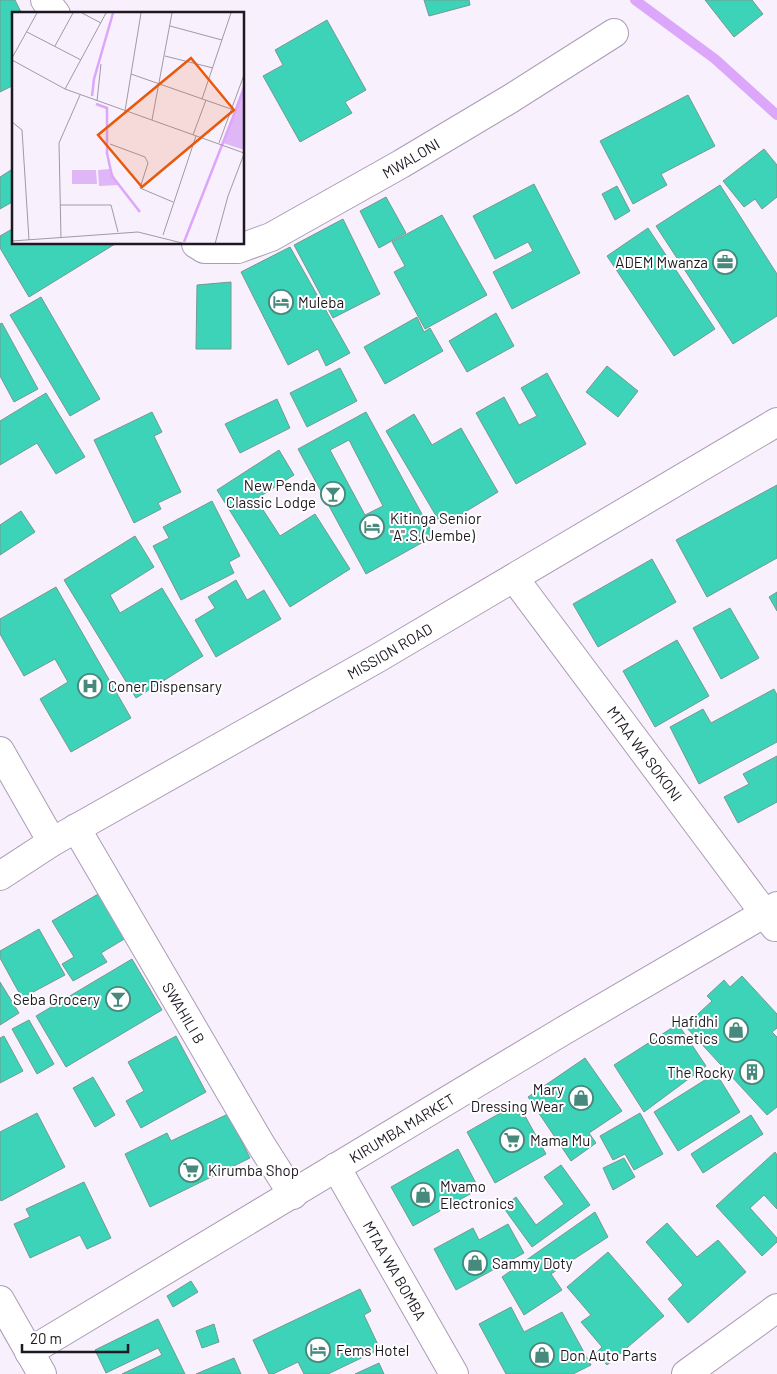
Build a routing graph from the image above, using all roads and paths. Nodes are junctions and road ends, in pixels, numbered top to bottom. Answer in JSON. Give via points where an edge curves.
{"nodes":[{"id":1,"x":45,"y":0,"type":"edge"},
{"id":2,"x":54,"y":12,"type":"edge"},
{"id":3,"x":614,"y":34,"type":"dead end"},
{"id":4,"x":198,"y":245,"type":"edge"},
{"id":5,"x":777,"y":422,"type":"edge"},
{"id":6,"x":514,"y":578,"type":"junction"},
{"id":7,"x":0,"y":751,"type":"edge"},
{"id":8,"x":76,"y":828,"type":"junction"},
{"id":9,"x":52,"y":842,"type":"junction"},
{"id":10,"x":0,"y":876,"type":"edge"},
{"id":11,"x":773,"y":916,"type":"edge"},
{"id":12,"x":336,"y":1167,"type":"junction"},
{"id":13,"x":293,"y":1195,"type":"junction"},
{"id":14,"x":0,"y":1300,"type":"edge"},
{"id":15,"x":777,"y":1308,"type":"edge"},
{"id":16,"x":36,"y":1363,"type":"edge"},
{"id":17,"x":454,"y":1374,"type":"edge"},
{"id":18,"x":686,"y":1374,"type":"edge"}],
"edges":[{"from":1,"to":2,"type":"street"},
{"from":3,"to":4,"type":"street","name":"MWALONI","via":[[409,159],[270,237],[238,249]]},
{"from":5,"to":6,"type":"street","name":"MISSION ROAD"},
{"from":6,"to":8,"type":"street","name":"MISSION ROAD"},
{"from":6,"to":11,"type":"street","name":"MTAA WA SOKONI"},
{"from":7,"to":9,"type":"street"},
{"from":8,"to":9,"type":"street","name":"MISSION ROAD"},
{"from":8,"to":13,"type":"street","name":"SWAHILI B"},
{"from":9,"to":10,"type":"street","name":"MISSION ROAD"},
{"from":11,"to":12,"type":"street","name":"KIRUMBA MARKET","via":[[563,1031]]},
{"from":12,"to":13,"type":"street","name":"KIRUMBA MARKET"},
{"from":12,"to":17,"type":"street","name":"MTAA WA BOMBA"},
{"from":13,"to":16,"type":"street","name":"KIRUMBA MARKET"},
{"from":14,"to":16,"type":"street"},
{"from":15,"to":18,"type":"street"}]}
